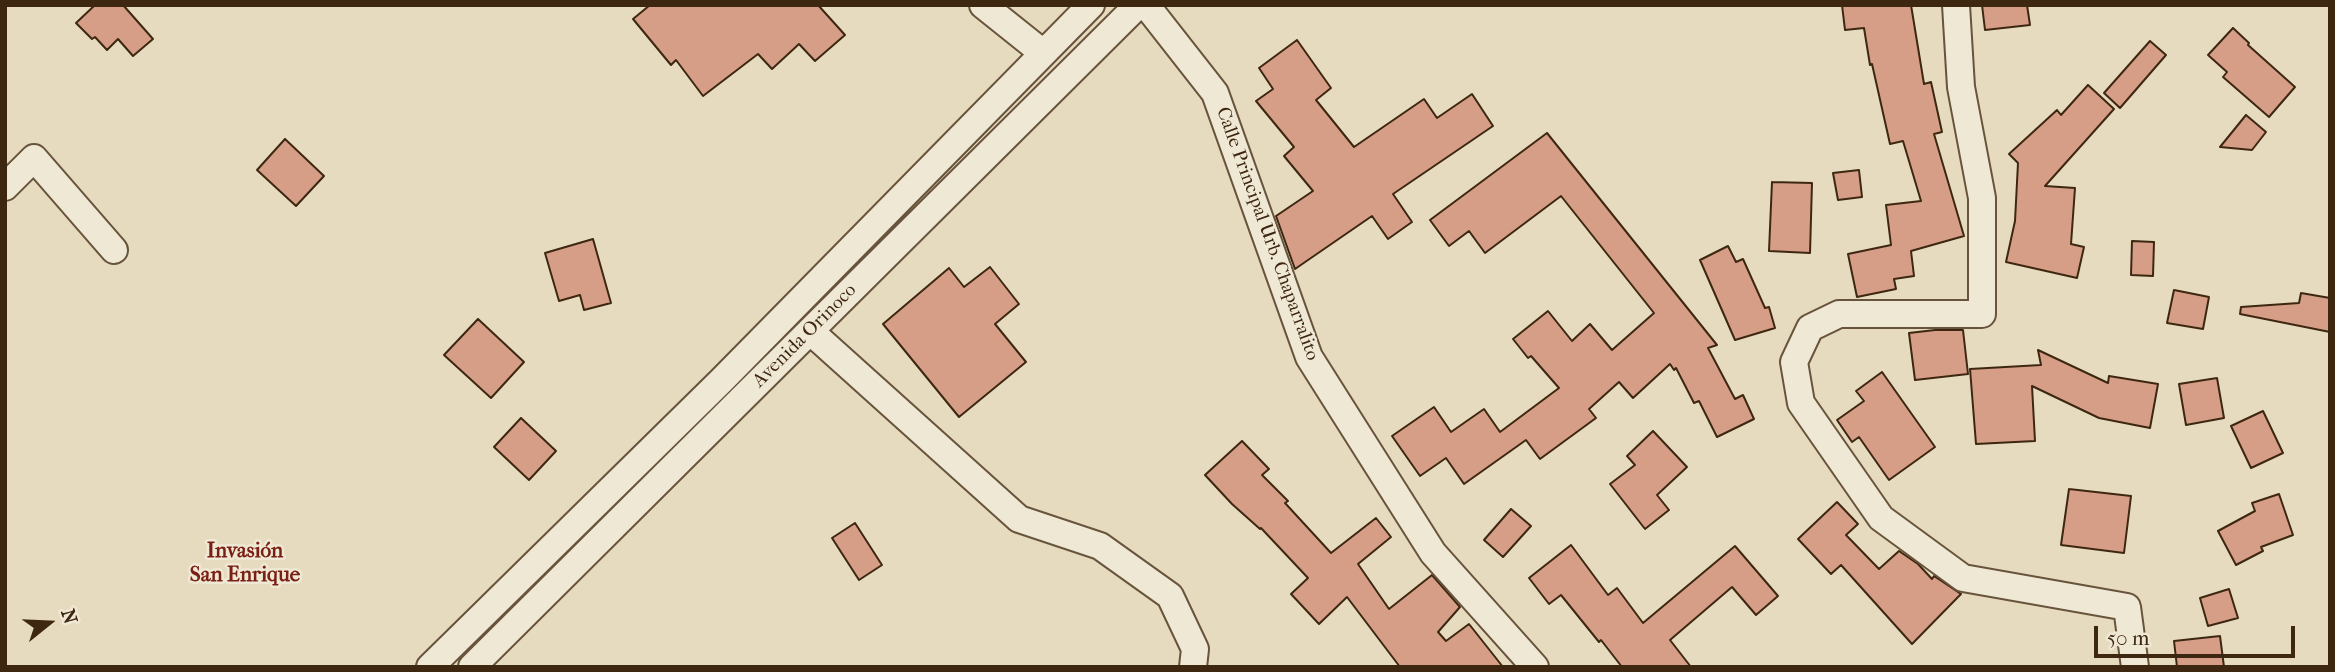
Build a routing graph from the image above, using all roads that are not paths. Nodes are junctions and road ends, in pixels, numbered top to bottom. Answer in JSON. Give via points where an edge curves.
{"nodes":[{"id":1,"x":983,"y":5,"type":"edge"},
{"id":2,"x":1091,"y":5,"type":"edge"},
{"id":3,"x":1138,"y":5,"type":"edge"},
{"id":4,"x":1146,"y":5,"type":"edge"},
{"id":5,"x":1956,"y":5,"type":"edge"},
{"id":6,"x":1043,"y":53,"type":"junction"},
{"id":7,"x":5,"y":187,"type":"edge"},
{"id":8,"x":114,"y":250,"type":"dead end"},
{"id":9,"x":810,"y":331,"type":"junction"},
{"id":10,"x":430,"y":667,"type":"edge"},
{"id":11,"x":472,"y":667,"type":"edge"},
{"id":12,"x":1193,"y":667,"type":"edge"},
{"id":13,"x":1535,"y":667,"type":"edge"},
{"id":14,"x":2135,"y":667,"type":"edge"}],
"edges":[{"from":1,"to":6,"type":"street"},
{"from":2,"to":6,"type":"street","name":"Avenida Orinoco"},
{"from":3,"to":9,"type":"street","name":"Avenida Orinoco"},
{"from":4,"to":13,"type":"street","name":"Calle Principal Urb. Chaparralito","via":[[1215,93],[1309,357],[1433,553]]},
{"from":5,"to":14,"type":"street","via":[[1961,87],[1982,198],[1982,314],[1839,314],[1810,328],[1794,362],[1801,403],[1881,518],[1963,578],[2127,607]]},
{"from":6,"to":10,"type":"street","name":"Avenida Orinoco","via":[[721,381]]},
{"from":7,"to":8,"type":"street","via":[[34,158]]},
{"from":9,"to":11,"type":"street","name":"Avenida Orinoco"},
{"from":9,"to":12,"type":"street","via":[[1019,519],[1100,546],[1170,596],[1195,649]]}]}
